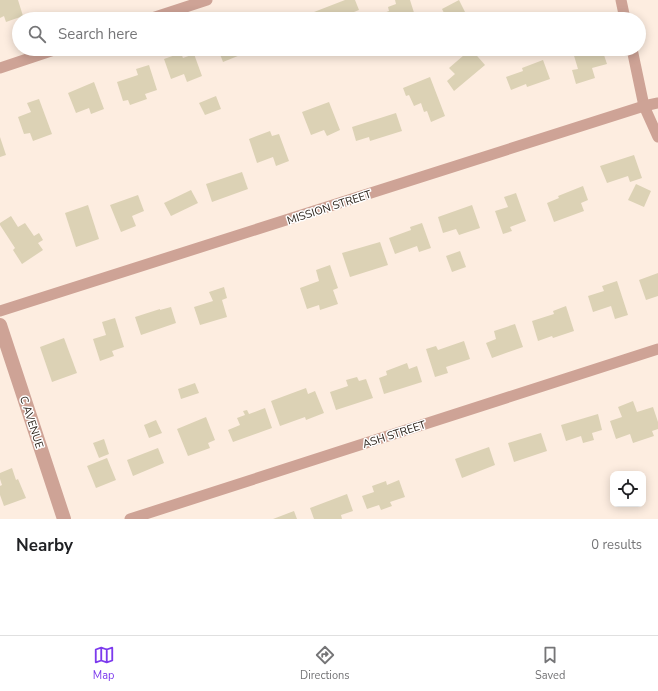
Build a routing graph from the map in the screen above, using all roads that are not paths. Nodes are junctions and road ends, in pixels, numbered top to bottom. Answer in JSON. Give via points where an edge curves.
{"nodes":[{"id":1,"x":207,"y":0,"type":"edge"},
{"id":2,"x":621,"y":0,"type":"edge"},
{"id":3,"x":170,"y":12,"type":"edge"},
{"id":4,"x":624,"y":12,"type":"edge"},
{"id":5,"x":36,"y":56,"type":"edge"},
{"id":6,"x":633,"y":56,"type":"edge"},
{"id":7,"x":0,"y":68,"type":"edge"},
{"id":8,"x":658,"y":103,"type":"edge"},
{"id":9,"x":644,"y":106,"type":"junction"},
{"id":10,"x":658,"y":137,"type":"edge"},
{"id":11,"x":0,"y":311,"type":"edge"},
{"id":12,"x":0,"y":325,"type":"edge"},
{"id":13,"x":658,"y":350,"type":"edge"},
{"id":14,"x":64,"y":519,"type":"edge"},
{"id":15,"x":130,"y":519,"type":"edge"}],
"edges":[{"from":1,"to":3,"type":"street"},
{"from":2,"to":4,"type":"street"},
{"from":5,"to":7,"type":"street"},
{"from":6,"to":9,"type":"street"},
{"from":8,"to":9,"type":"street","name":"MISSION STREET"},
{"from":9,"to":10,"type":"street"},
{"from":9,"to":11,"type":"street","name":"MISSION STREET"},
{"from":12,"to":14,"type":"street","name":"C AVENUE"},
{"from":13,"to":15,"type":"street","name":"ASH STREET"}]}
